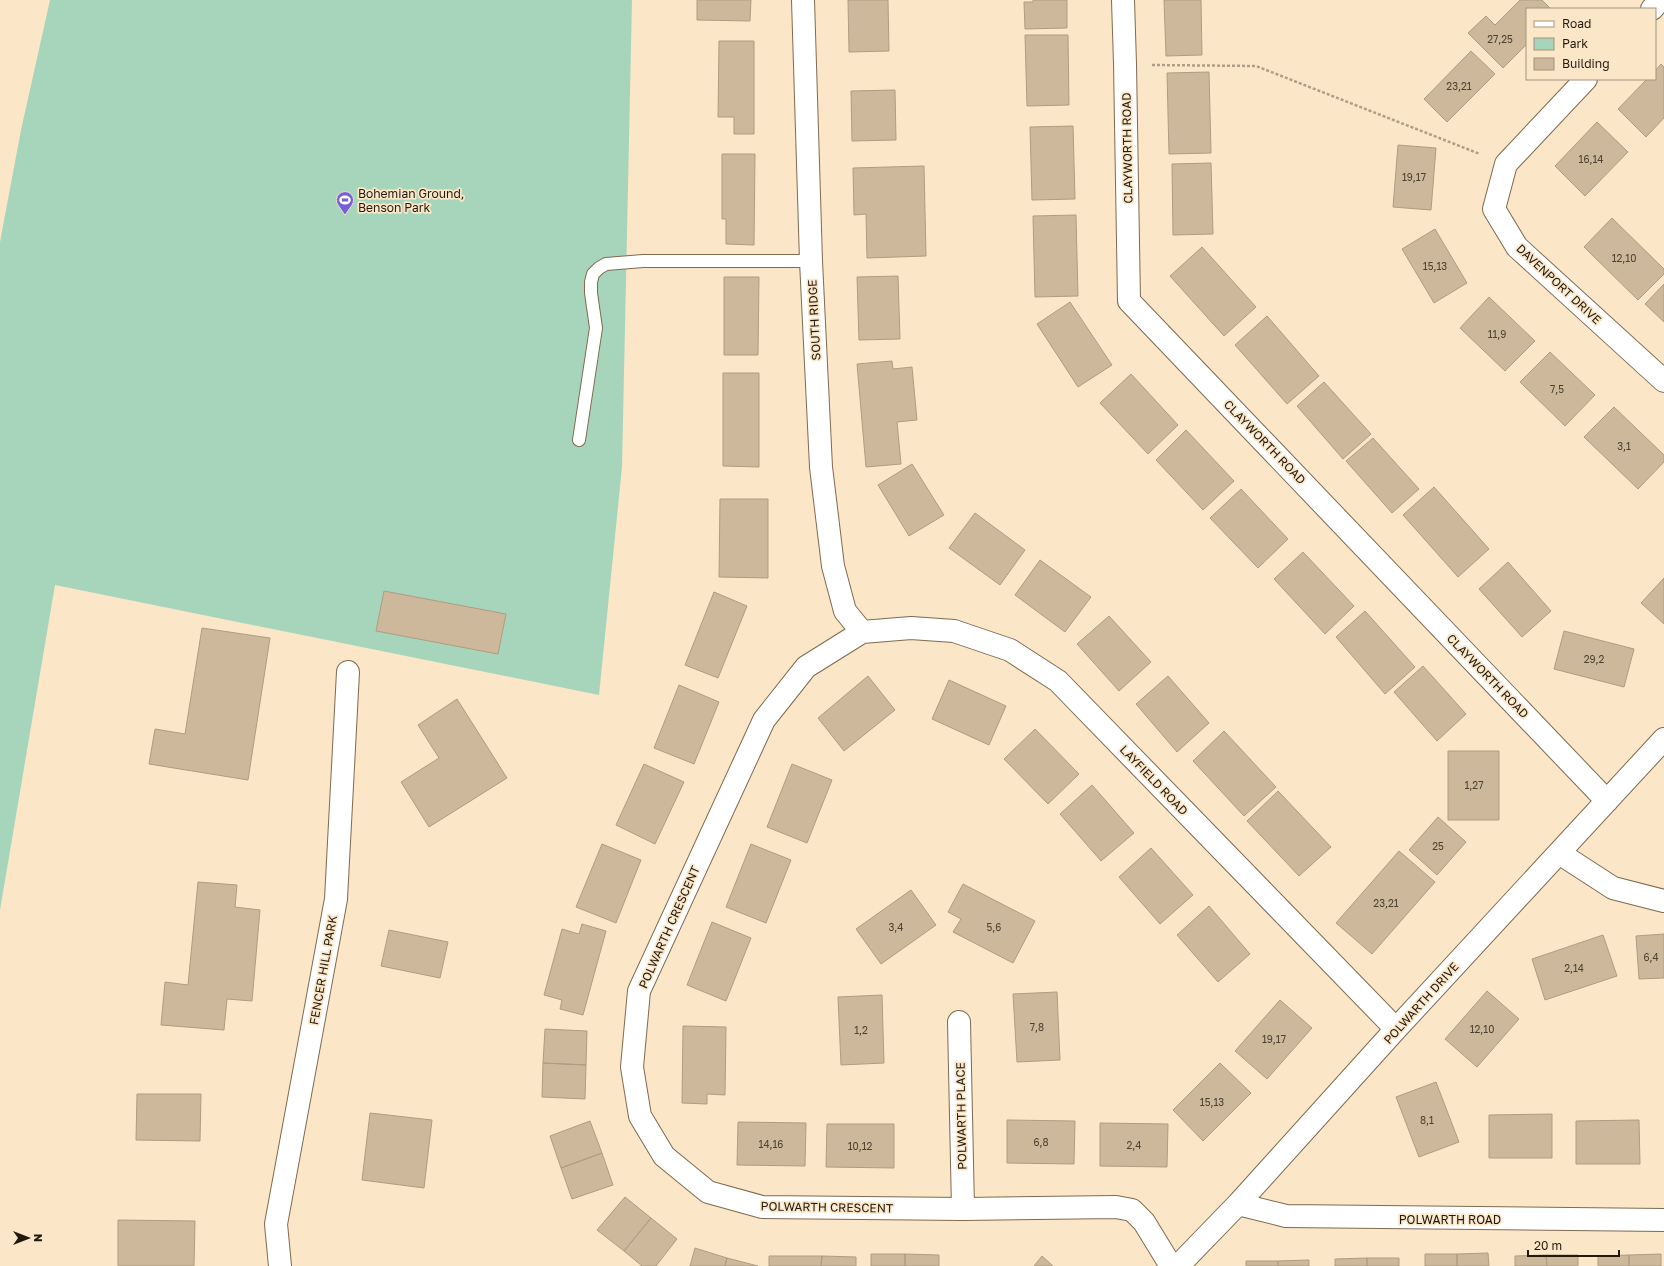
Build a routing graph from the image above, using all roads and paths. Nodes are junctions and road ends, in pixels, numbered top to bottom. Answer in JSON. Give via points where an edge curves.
{"nodes":[{"id":1,"x":802,"y":0,"type":"edge"},
{"id":2,"x":1123,"y":0,"type":"edge"},
{"id":3,"x":1660,"y":0,"type":"edge"},
{"id":4,"x":1653,"y":8,"type":"edge"},
{"id":5,"x":1125,"y":64,"type":"junction"},
{"id":6,"x":1585,"y":80,"type":"edge"},
{"id":7,"x":1506,"y":164,"type":"junction"},
{"id":8,"x":811,"y":261,"type":"junction"},
{"id":9,"x":1664,"y":381,"type":"edge"},
{"id":10,"x":579,"y":440,"type":"dead end"},
{"id":11,"x":862,"y":632,"type":"junction"},
{"id":12,"x":348,"y":672,"type":"dead end"},
{"id":13,"x":1664,"y":739,"type":"edge"},
{"id":14,"x":1607,"y":801,"type":"junction"},
{"id":15,"x":1558,"y":853,"type":"junction"},
{"id":16,"x":1664,"y":901,"type":"edge"},
{"id":17,"x":959,"y":1022,"type":"dead end"},
{"id":18,"x":1396,"y":1029,"type":"junction"},
{"id":19,"x":1238,"y":1204,"type":"junction"},
{"id":20,"x":963,"y":1209,"type":"junction"},
{"id":21,"x":1664,"y":1220,"type":"edge"},
{"id":22,"x":280,"y":1266,"type":"edge"},
{"id":23,"x":1170,"y":1266,"type":"edge"},
{"id":24,"x":1178,"y":1266,"type":"edge"}],
"edges":[{"from":1,"to":8,"type":"street","name":"SOUTH RIDGE"},
{"from":2,"to":5,"type":"street","name":"CLAYWORTH ROAD"},
{"from":3,"to":4,"type":"street"},
{"from":5,"to":7,"type":"path","via":[[1256,66]]},
{"from":5,"to":14,"type":"street","name":"CLAYWORTH ROAD","via":[[1130,301]]},
{"from":6,"to":7,"type":"street","name":"DAVENPORT DRIVE"},
{"from":7,"to":9,"type":"street","name":"DAVENPORT DRIVE","via":[[1494,209],[1517,247]]},
{"from":8,"to":10,"type":"lane","via":[[643,261],[606,264],[599,268],[590,282],[596,328]]},
{"from":8,"to":11,"type":"street","name":"SOUTH RIDGE","via":[[821,467],[833,566],[846,611]]},
{"from":11,"to":18,"type":"street","name":"LAYFIELD ROAD","via":[[911,628],[954,631],[1010,650],[1058,681]]},
{"from":11,"to":20,"type":"street","name":"POLWARTH CRESCENT","via":[[806,667],[764,720],[645,976],[639,991],[632,1067],[640,1116],[664,1156],[708,1192],[762,1207]]},
{"from":12,"to":22,"type":"street","name":"FENCER HILL PARK","via":[[336,899],[276,1224]]},
{"from":13,"to":14,"type":"street","name":"POLWARTH DRIVE"},
{"from":14,"to":15,"type":"street","name":"POLWARTH DRIVE"},
{"from":15,"to":16,"type":"street","via":[[1614,888]]},
{"from":15,"to":18,"type":"street","name":"POLWARTH DRIVE"},
{"from":17,"to":20,"type":"street","name":"POLWARTH PLACE"},
{"from":18,"to":19,"type":"street","name":"POLWARTH DRIVE"},
{"from":19,"to":21,"type":"street","name":"POLWARTH ROAD","via":[[1286,1216]]},
{"from":19,"to":24,"type":"street","name":"POLWARTH DRIVE"},
{"from":20,"to":23,"type":"street","name":"POLWARTH CRESCENT","via":[[1116,1207],[1132,1210],[1144,1222]]}]}
